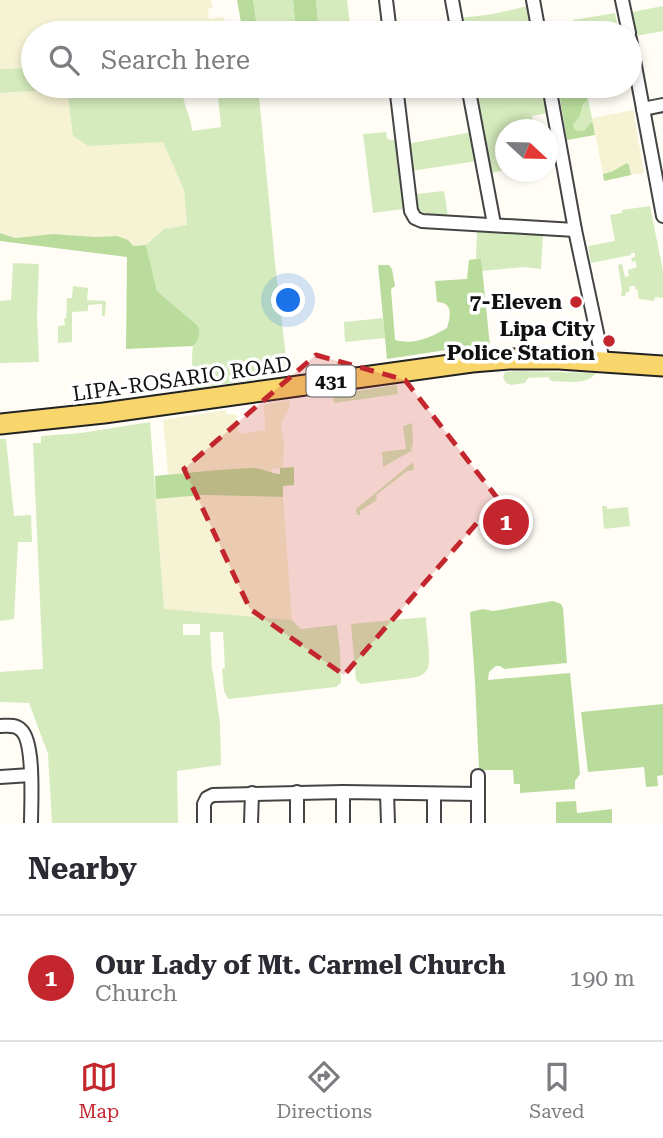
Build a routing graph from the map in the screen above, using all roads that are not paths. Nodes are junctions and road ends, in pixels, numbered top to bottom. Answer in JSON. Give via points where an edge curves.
{"nodes":[{"id":1,"x":386,"y":0,"type":"edge"},
{"id":2,"x":452,"y":0,"type":"edge"},
{"id":3,"x":533,"y":0,"type":"edge"},
{"id":4,"x":622,"y":0,"type":"edge"},
{"id":5,"x":389,"y":21,"type":"edge"},
{"id":6,"x":456,"y":21,"type":"edge"},
{"id":7,"x":537,"y":21,"type":"edge"},
{"id":8,"x":626,"y":21,"type":"edge"},
{"id":9,"x":397,"y":98,"type":"edge"},
{"id":10,"x":470,"y":98,"type":"edge"},
{"id":11,"x":551,"y":98,"type":"edge"},
{"id":12,"x":641,"y":98,"type":"edge"},
{"id":13,"x":663,"y":105,"type":"edge"},
{"id":14,"x":643,"y":109,"type":"junction"},
{"id":15,"x":663,"y":216,"type":"edge"},
{"id":16,"x":494,"y":224,"type":"junction"},
{"id":17,"x":575,"y":230,"type":"junction"},
{"id":18,"x":603,"y":361,"type":"junction"},
{"id":19,"x":663,"y":366,"type":"edge"},
{"id":20,"x":0,"y":424,"type":"edge"},
{"id":21,"x":0,"y":726,"type":"edge"},
{"id":22,"x":31,"y":775,"type":"junction"},
{"id":23,"x":478,"y":776,"type":"dead end"},
{"id":24,"x":0,"y":777,"type":"edge"},
{"id":25,"x":297,"y":792,"type":"junction"},
{"id":26,"x":343,"y":792,"type":"junction"},
{"id":27,"x":252,"y":793,"type":"junction"},
{"id":28,"x":387,"y":793,"type":"junction"},
{"id":29,"x":434,"y":794,"type":"junction"},
{"id":30,"x":478,"y":794,"type":"junction"},
{"id":31,"x":31,"y":823,"type":"edge"},
{"id":32,"x":204,"y":823,"type":"edge"},
{"id":33,"x":251,"y":823,"type":"edge"},
{"id":34,"x":297,"y":823,"type":"edge"},
{"id":35,"x":344,"y":823,"type":"edge"},
{"id":36,"x":388,"y":823,"type":"edge"},
{"id":37,"x":434,"y":823,"type":"edge"},
{"id":38,"x":478,"y":823,"type":"edge"}],
"edges":[{"from":1,"to":5,"type":"street"},
{"from":2,"to":6,"type":"street"},
{"from":3,"to":7,"type":"street"},
{"from":4,"to":8,"type":"street"},
{"from":9,"to":16,"type":"street","via":[[415,218]]},
{"from":10,"to":16,"type":"street"},
{"from":11,"to":17,"type":"street"},
{"from":12,"to":14,"type":"street"},
{"from":13,"to":14,"type":"street"},
{"from":14,"to":15,"type":"street"},
{"from":16,"to":17,"type":"street"},
{"from":17,"to":18,"type":"street"},
{"from":18,"to":19,"type":"main road","name":"LIPA-ROSARIO ROAD","number":"431"},
{"from":18,"to":20,"type":"main road","name":"LIPA-ROSARIO ROAD","number":"431","via":[[472,362]]},
{"from":21,"to":22,"type":"street","via":[[17,727],[24,734]]},
{"from":22,"to":24,"type":"street"},
{"from":22,"to":31,"type":"street"},
{"from":23,"to":30,"type":"street"},
{"from":25,"to":26,"type":"street"},
{"from":25,"to":27,"type":"street"},
{"from":25,"to":34,"type":"street"},
{"from":26,"to":28,"type":"street"},
{"from":26,"to":35,"type":"street"},
{"from":27,"to":32,"type":"street","via":[[206,797]]},
{"from":27,"to":33,"type":"street"},
{"from":28,"to":29,"type":"street"},
{"from":28,"to":36,"type":"street"},
{"from":29,"to":30,"type":"street"},
{"from":29,"to":37,"type":"street"},
{"from":30,"to":38,"type":"street"}]}
